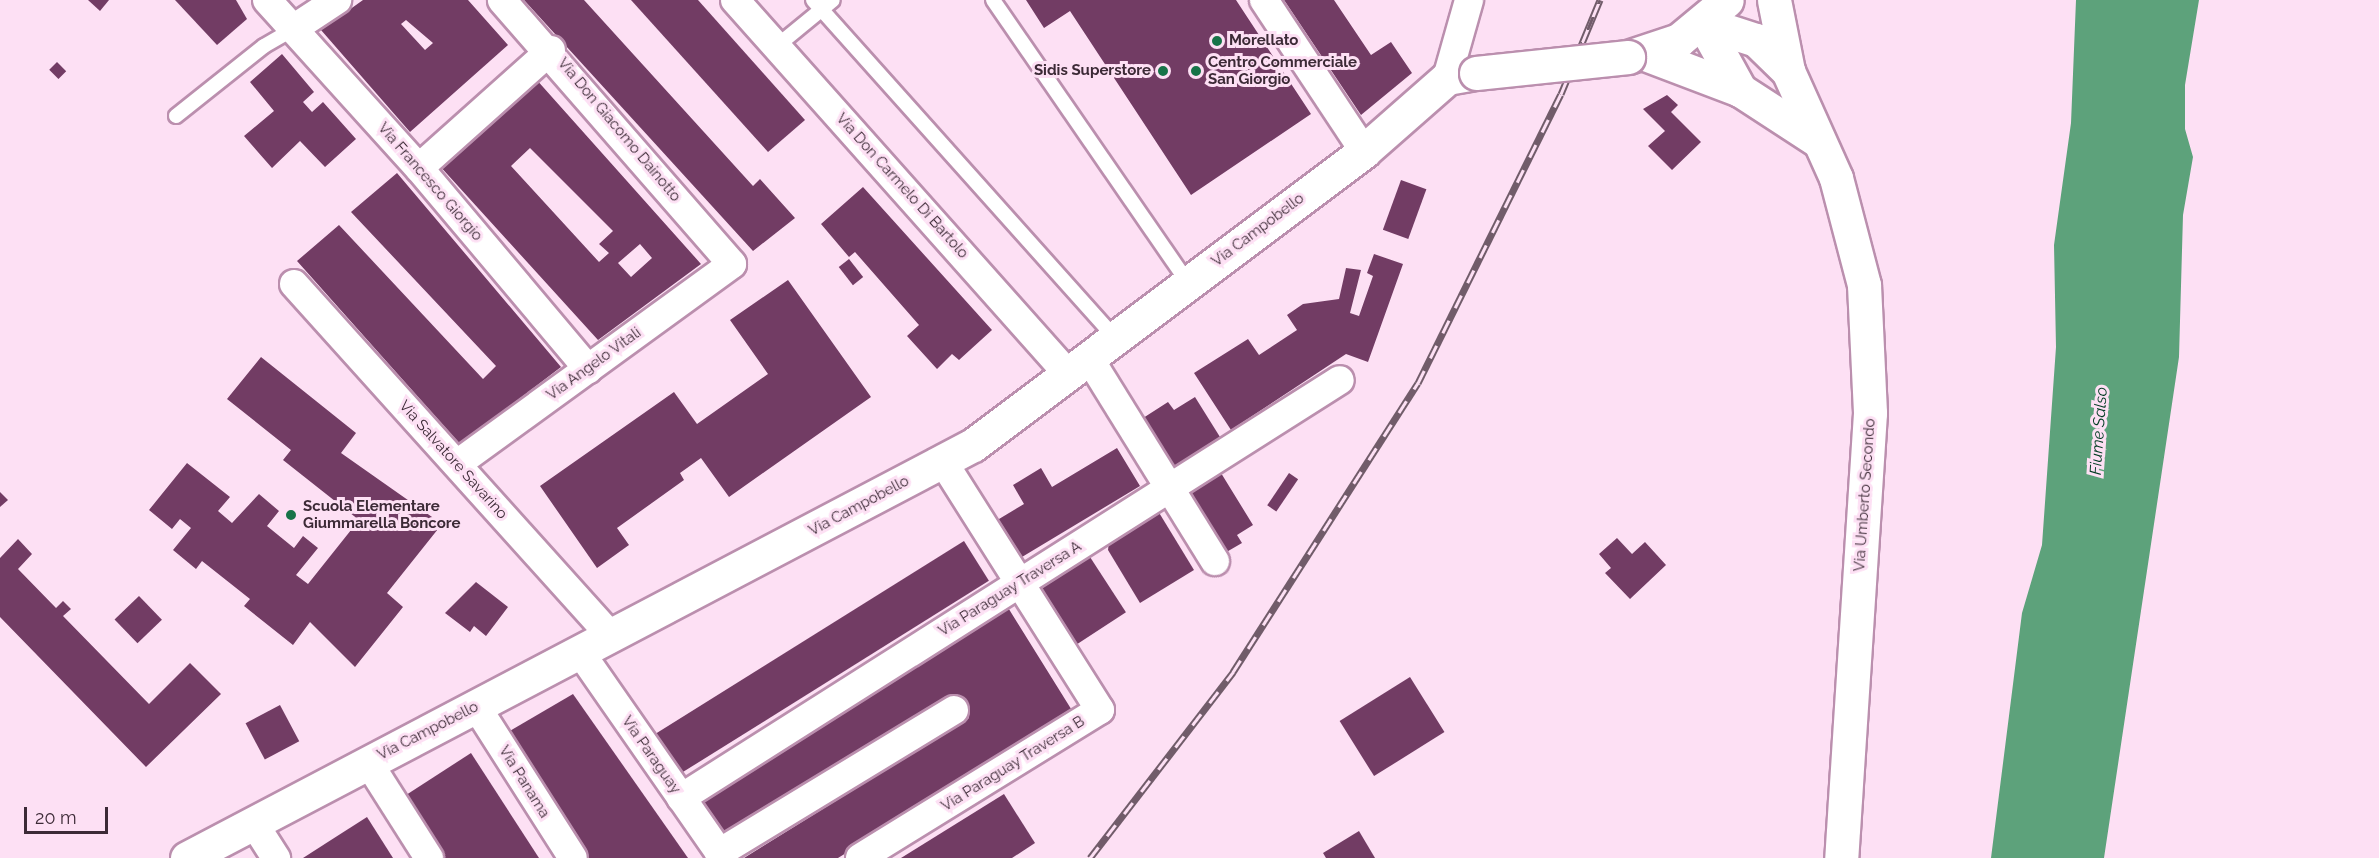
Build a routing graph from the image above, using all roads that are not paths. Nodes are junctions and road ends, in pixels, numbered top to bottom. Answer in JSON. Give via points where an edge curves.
{"nodes":[{"id":1,"x":267,"y":0,"type":"edge"},
{"id":2,"x":338,"y":0,"type":"edge"},
{"id":3,"x":502,"y":0,"type":"edge"},
{"id":4,"x":735,"y":0,"type":"edge"},
{"id":5,"x":833,"y":0,"type":"edge"},
{"id":6,"x":993,"y":0,"type":"edge"},
{"id":7,"x":1264,"y":0,"type":"edge"},
{"id":8,"x":1469,"y":0,"type":"edge"},
{"id":9,"x":1726,"y":0,"type":"edge"},
{"id":10,"x":1774,"y":0,"type":"edge"},
{"id":11,"x":816,"y":4,"type":"edge"},
{"id":12,"x":1703,"y":23,"type":"junction"},
{"id":13,"x":293,"y":29,"type":"junction"},
{"id":14,"x":777,"y":46,"type":"junction"},
{"id":15,"x":551,"y":51,"type":"junction"},
{"id":16,"x":1638,"y":56,"type":"junction"},
{"id":17,"x":1788,"y":71,"type":"junction"},
{"id":18,"x":1462,"y":76,"type":"junction"},
{"id":19,"x":1740,"y":90,"type":"junction"},
{"id":20,"x":177,"y":116,"type":"dead end"},
{"id":21,"x":1817,"y":140,"type":"junction"},
{"id":22,"x":1364,"y":150,"type":"junction"},
{"id":23,"x":419,"y":168,"type":"junction"},
{"id":24,"x":732,"y":264,"type":"joint"},
{"id":25,"x":1188,"y":283,"type":"junction"},
{"id":26,"x":294,"y":284,"type":"dead end"},
{"id":27,"x":1115,"y":338,"type":"junction"},
{"id":28,"x":1078,"y":366,"type":"junction"},
{"id":29,"x":588,"y":369,"type":"junction"},
{"id":30,"x":1340,"y":380,"type":"dead end"},
{"id":31,"x":943,"y":462,"type":"junction"},
{"id":32,"x":457,"y":464,"type":"junction"},
{"id":33,"x":1170,"y":488,"type":"junction"},
{"id":34,"x":1215,"y":561,"type":"dead end"},
{"id":35,"x":1020,"y":583,"type":"junction"},
{"id":36,"x":611,"y":636,"type":"junction"},
{"id":37,"x":580,"y":652,"type":"junction"},
{"id":38,"x":476,"y":706,"type":"junction"},
{"id":39,"x":954,"y":710,"type":"dead end"},
{"id":40,"x":369,"y":762,"type":"junction"},
{"id":41,"x":681,"y":798,"type":"junction"},
{"id":42,"x":253,"y":822,"type":"junction"},
{"id":43,"x":721,"y":856,"type":"edge"},
{"id":44,"x":186,"y":858,"type":"edge"},
{"id":45,"x":276,"y":858,"type":"edge"},
{"id":46,"x":429,"y":858,"type":"edge"},
{"id":47,"x":573,"y":858,"type":"edge"},
{"id":48,"x":860,"y":858,"type":"edge"},
{"id":49,"x":1841,"y":858,"type":"edge"}],
"edges":[{"from":1,"to":13,"type":"street","name":"Via Francesco Giorgio"},
{"from":2,"to":13,"type":"street"},
{"from":3,"to":15,"type":"street","name":"Via Don Giacomo Dainotto"},
{"from":4,"to":14,"type":"street","name":"Via Don Carmelo Di Bartolo"},
{"from":5,"to":11,"type":"lane"},
{"from":6,"to":25,"type":"lane"},
{"from":7,"to":22,"type":"street"},
{"from":8,"to":18,"type":"street"},
{"from":9,"to":12,"type":"main road"},
{"from":10,"to":17,"type":"main road"},
{"from":11,"to":14,"type":"lane"},
{"from":11,"to":27,"type":"lane"},
{"from":12,"to":16,"type":"main road"},
{"from":12,"to":17,"type":"main road","via":[[1756,40]]},
{"from":12,"to":19,"type":"main road"},
{"from":13,"to":20,"type":"lane","via":[[264,46]]},
{"from":13,"to":23,"type":"street","name":"Via Francesco Giorgio"},
{"from":14,"to":28,"type":"street","name":"Via Don Carmelo Di Bartolo"},
{"from":15,"to":23,"type":"street"},
{"from":15,"to":24,"type":"street","name":"Via Don Giacomo Dainotto"},
{"from":16,"to":18,"type":"main road","bridge":true},
{"from":16,"to":19,"type":"main road"},
{"from":17,"to":21,"type":"main road","name":"Via Umberto Secondo"},
{"from":18,"to":22,"type":"main road","name":"Via Campobello"},
{"from":19,"to":21,"type":"main road"},
{"from":21,"to":49,"type":"main road","name":"Via Umberto Secondo","via":[[1850,218],[1864,285],[1870,413]]},
{"from":22,"to":25,"type":"main road","name":"Via Campobello"},
{"from":23,"to":29,"type":"street","name":"Via Francesco Giorgio"},
{"from":24,"to":29,"type":"street","name":"Via Angelo Vitali"},
{"from":25,"to":27,"type":"main road","name":"Via Campobello"},
{"from":26,"to":32,"type":"street","name":"Via Salvatore Savarino"},
{"from":27,"to":28,"type":"main road","name":"Via Campobello"},
{"from":28,"to":31,"type":"main road","name":"Via Campobello"},
{"from":28,"to":33,"type":"street","name":"Via Don Carmelo Di Bartolo"},
{"from":29,"to":32,"type":"street","name":"Via Angelo Vitali"},
{"from":30,"to":33,"type":"street","name":"Via Paraguay Traversa A"},
{"from":31,"to":35,"type":"street","name":"Via Paraguay Traversa B"},
{"from":31,"to":36,"type":"main road","name":"Via Campobello"},
{"from":32,"to":36,"type":"street","name":"Via Salvatore Savarino"},
{"from":33,"to":34,"type":"street","name":"Via Don Carmelo Di Bartolo"},
{"from":33,"to":35,"type":"street","name":"Via Paraguay Traversa A"},
{"from":35,"to":41,"type":"street","name":"Via Paraguay Traversa A"},
{"from":35,"to":48,"type":"street","name":"Via Paraguay Traversa B","via":[[1100,710]]},
{"from":36,"to":37,"type":"main road","name":"Via Campobello"},
{"from":37,"to":38,"type":"main road","name":"Via Campobello"},
{"from":37,"to":41,"type":"street","name":"Via Paraguay"},
{"from":38,"to":40,"type":"main road","name":"Via Campobello"},
{"from":38,"to":47,"type":"street","name":"Via Panama"},
{"from":39,"to":43,"type":"street"},
{"from":40,"to":42,"type":"main road","name":"Via Campobello"},
{"from":40,"to":46,"type":"street"},
{"from":41,"to":43,"type":"street","name":"Via Paraguay"},
{"from":42,"to":44,"type":"main road","name":"Via Campobello"},
{"from":42,"to":45,"type":"street"}]}
